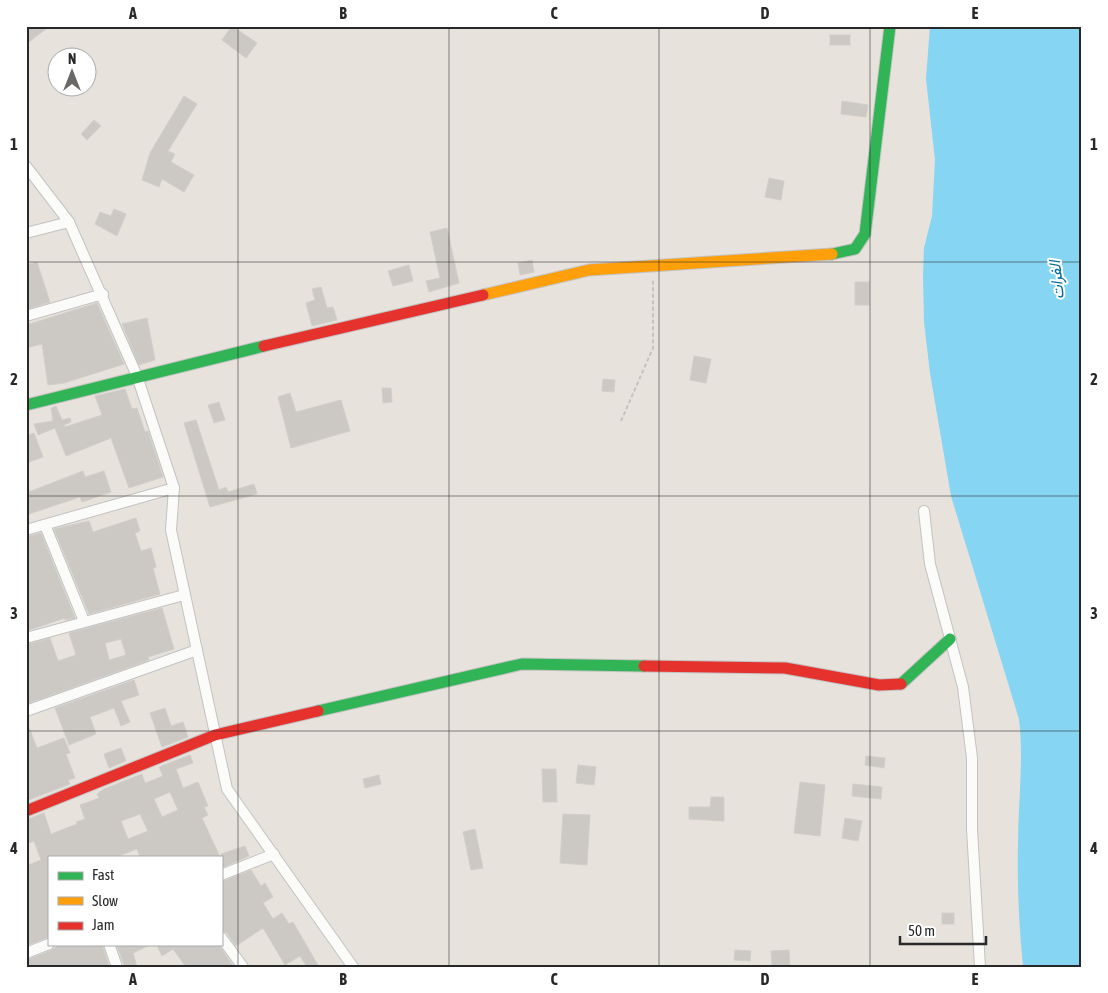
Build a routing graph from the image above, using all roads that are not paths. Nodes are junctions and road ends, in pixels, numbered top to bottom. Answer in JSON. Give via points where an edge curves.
{"nodes":[{"id":1,"x":890,"y":26,"type":"edge"},
{"id":2,"x":26,"y":166,"type":"edge"},
{"id":3,"x":69,"y":222,"type":"junction"},
{"id":4,"x":26,"y":233,"type":"edge"},
{"id":5,"x":103,"y":294,"type":"junction"},
{"id":6,"x":26,"y":316,"type":"edge"},
{"id":7,"x":137,"y":376,"type":"junction"},
{"id":8,"x":26,"y":405,"type":"edge"},
{"id":9,"x":174,"y":488,"type":"junction"},
{"id":10,"x":924,"y":511,"type":"dead end"},
{"id":11,"x":45,"y":525,"type":"junction"},
{"id":12,"x":26,"y":530,"type":"edge"},
{"id":13,"x":184,"y":595,"type":"junction"},
{"id":14,"x":84,"y":621,"type":"junction"},
{"id":15,"x":26,"y":638,"type":"edge"},
{"id":16,"x":950,"y":639,"type":"junction"},
{"id":17,"x":197,"y":650,"type":"junction"},
{"id":18,"x":26,"y":711,"type":"edge"},
{"id":19,"x":215,"y":735,"type":"junction"},
{"id":20,"x":26,"y":811,"type":"edge"},
{"id":21,"x":274,"y":854,"type":"junction"},
{"id":22,"x":222,"y":875,"type":"edge"},
{"id":23,"x":222,"y":939,"type":"edge"},
{"id":24,"x":48,"y":944,"type":"edge"},
{"id":25,"x":110,"y":946,"type":"edge"},
{"id":26,"x":26,"y":953,"type":"edge"},
{"id":27,"x":117,"y":967,"type":"edge"},
{"id":28,"x":243,"y":967,"type":"edge"},
{"id":29,"x":353,"y":967,"type":"edge"},
{"id":30,"x":980,"y":967,"type":"edge"}],
"edges":[{"from":1,"to":7,"type":"street","via":[[865,234],[855,249],[834,254],[589,270]]},
{"from":2,"to":3,"type":"street"},
{"from":3,"to":4,"type":"street"},
{"from":3,"to":5,"type":"street"},
{"from":5,"to":6,"type":"street"},
{"from":5,"to":7,"type":"street"},
{"from":7,"to":8,"type":"street"},
{"from":7,"to":9,"type":"street"},
{"from":9,"to":11,"type":"street"},
{"from":9,"to":13,"type":"street","via":[[171,530]]},
{"from":10,"to":16,"type":"street","via":[[930,564]]},
{"from":11,"to":12,"type":"street"},
{"from":11,"to":14,"type":"street"},
{"from":13,"to":14,"type":"street"},
{"from":13,"to":17,"type":"street"},
{"from":14,"to":15,"type":"street"},
{"from":16,"to":19,"type":"street","via":[[901,684],[879,685],[785,668],[522,664]]},
{"from":16,"to":30,"type":"street","via":[[963,687],[972,758],[972,829]]},
{"from":17,"to":18,"type":"street"},
{"from":17,"to":19,"type":"street"},
{"from":19,"to":20,"type":"street"},
{"from":19,"to":21,"type":"street","via":[[227,788]]},
{"from":21,"to":22,"type":"street"},
{"from":21,"to":29,"type":"street"},
{"from":23,"to":28,"type":"street"},
{"from":24,"to":26,"type":"street"},
{"from":25,"to":27,"type":"street"}]}
